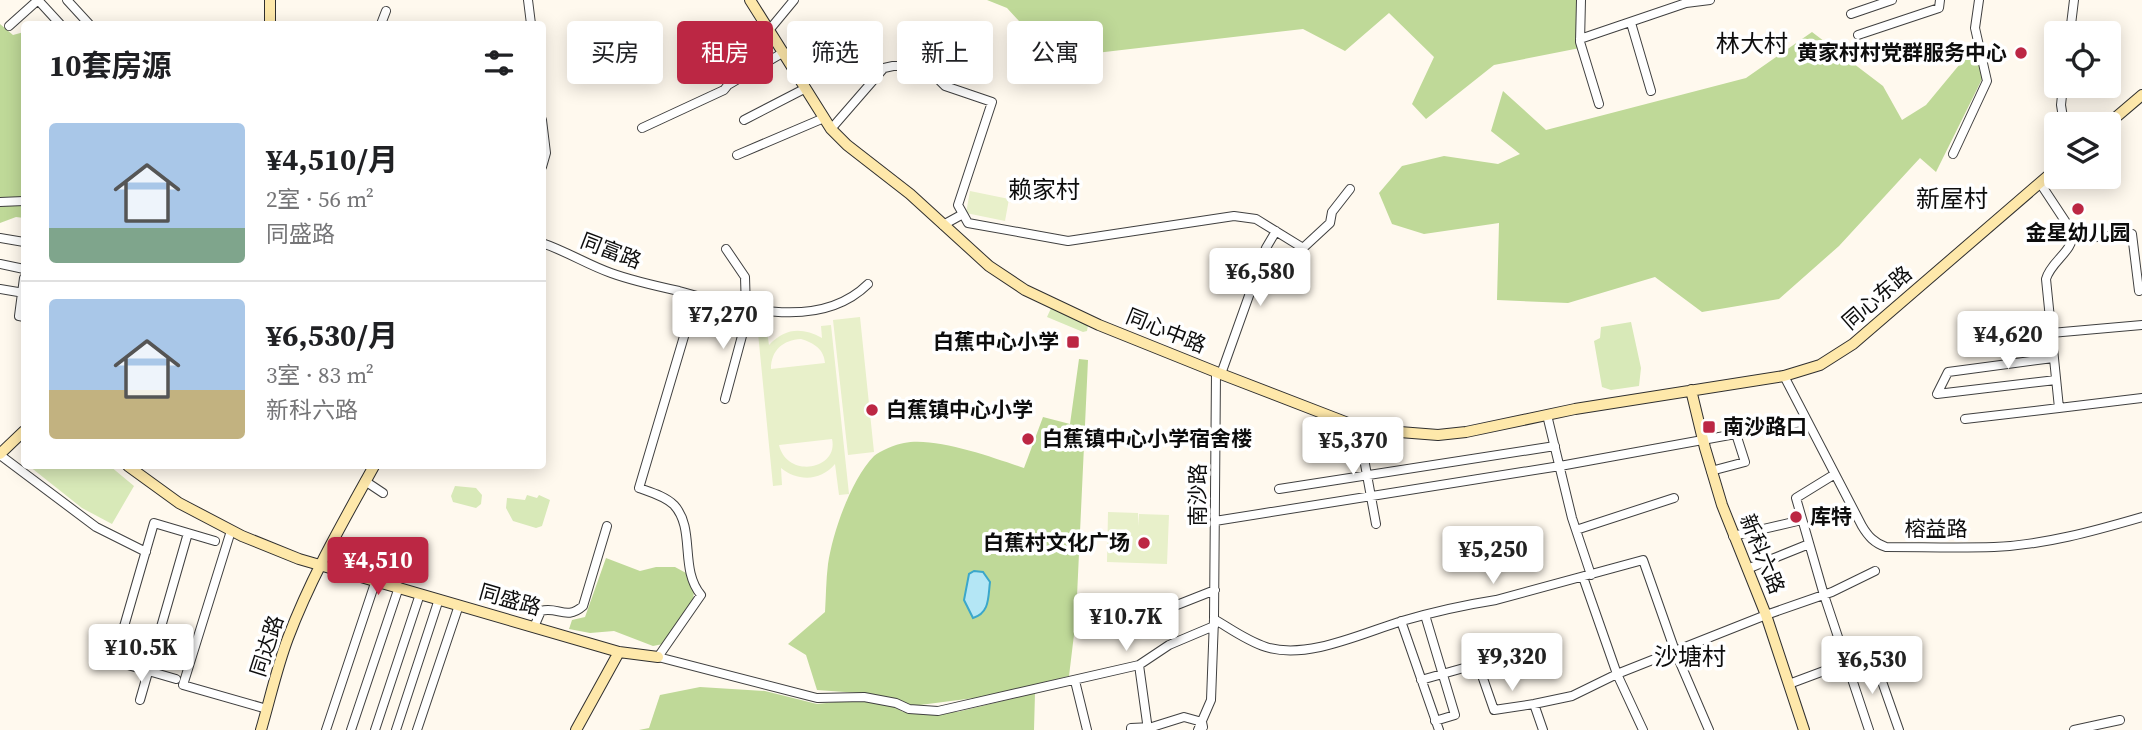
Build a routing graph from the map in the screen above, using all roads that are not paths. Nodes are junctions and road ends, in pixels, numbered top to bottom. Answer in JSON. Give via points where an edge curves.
{"nodes":[{"id":1,"x":38,"y":0,"type":"edge"},
{"id":2,"x":67,"y":0,"type":"edge"},
{"id":3,"x":270,"y":0,"type":"edge"},
{"id":4,"x":528,"y":0,"type":"edge"},
{"id":5,"x":750,"y":0,"type":"edge"},
{"id":6,"x":794,"y":0,"type":"edge"},
{"id":7,"x":1581,"y":0,"type":"edge"},
{"id":8,"x":1710,"y":0,"type":"edge"},
{"id":9,"x":1892,"y":0,"type":"edge"},
{"id":10,"x":1940,"y":0,"type":"edge"},
{"id":11,"x":1979,"y":0,"type":"edge"},
{"id":12,"x":2061,"y":0,"type":"edge"},
{"id":13,"x":2073,"y":1,"type":"edge"},
{"id":14,"x":386,"y":10,"type":"dead end"},
{"id":15,"x":1851,"y":14,"type":"dead end"},
{"id":16,"x":57,"y":21,"type":"edge"},
{"id":17,"x":86,"y":21,"type":"edge"},
{"id":18,"x":270,"y":21,"type":"edge"},
{"id":19,"x":382,"y":21,"type":"edge"},
{"id":20,"x":531,"y":21,"type":"edge"},
{"id":21,"x":764,"y":21,"type":"edge"},
{"id":22,"x":2071,"y":21,"type":"edge"},
{"id":23,"x":1631,"y":23,"type":"junction"},
{"id":24,"x":773,"y":25,"type":"edge"},
{"id":25,"x":9,"y":26,"type":"dead end"},
{"id":26,"x":773,"y":34,"type":"edge"},
{"id":27,"x":1858,"y":35,"type":"dead end"},
{"id":28,"x":1580,"y":39,"type":"junction"},
{"id":29,"x":784,"y":52,"type":"junction"},
{"id":30,"x":806,"y":88,"type":"junction"},
{"id":31,"x":1651,"y":91,"type":"dead end"},
{"id":32,"x":2142,"y":95,"type":"edge"},
{"id":33,"x":1599,"y":104,"type":"dead end"},
{"id":34,"x":2121,"y":113,"type":"edge"},
{"id":35,"x":824,"y":118,"type":"junction"},
{"id":36,"x":744,"y":120,"type":"dead end"},
{"id":37,"x":642,"y":128,"type":"dead end"},
{"id":38,"x":831,"y":129,"type":"junction"},
{"id":39,"x":1953,"y":154,"type":"dead end"},
{"id":40,"x":737,"y":155,"type":"dead end"},
{"id":41,"x":2044,"y":180,"type":"edge"},
{"id":42,"x":2040,"y":183,"type":"junction"},
{"id":43,"x":1350,"y":190,"type":"dead end"},
{"id":44,"x":21,"y":201,"type":"edge"},
{"id":45,"x":0,"y":202,"type":"edge"},
{"id":46,"x":963,"y":214,"type":"junction"},
{"id":47,"x":943,"y":225,"type":"junction"},
{"id":48,"x":1276,"y":231,"type":"junction"},
{"id":49,"x":0,"y":237,"type":"edge"},
{"id":50,"x":2073,"y":239,"type":"junction"},
{"id":51,"x":21,"y":241,"type":"edge"},
{"id":52,"x":546,"y":245,"type":"edge"},
{"id":53,"x":726,"y":249,"type":"dead end"},
{"id":54,"x":0,"y":264,"type":"edge"},
{"id":55,"x":21,"y":268,"type":"edge"},
{"id":56,"x":868,"y":284,"type":"dead end"},
{"id":57,"x":0,"y":289,"type":"edge"},
{"id":58,"x":2138,"y":291,"type":"dead end"},
{"id":59,"x":21,"y":293,"type":"edge"},
{"id":60,"x":696,"y":296,"type":"junction"},
{"id":61,"x":747,"y":310,"type":"junction"},
{"id":62,"x":2142,"y":325,"type":"edge"},
{"id":63,"x":2051,"y":333,"type":"junction"},
{"id":64,"x":2053,"y":358,"type":"junction"},
{"id":65,"x":1219,"y":373,"type":"junction"},
{"id":66,"x":1784,"y":376,"type":"junction"},
{"id":67,"x":2056,"y":380,"type":"junction"},
{"id":68,"x":1691,"y":390,"type":"junction"},
{"id":69,"x":2142,"y":398,"type":"edge"},
{"id":70,"x":725,"y":399,"type":"dead end"},
{"id":71,"x":2059,"y":408,"type":"junction"},
{"id":72,"x":1547,"y":415,"type":"junction"},
{"id":73,"x":1965,"y":419,"type":"dead end"},
{"id":74,"x":1807,"y":421,"type":"junction"},
{"id":75,"x":1358,"y":426,"type":"junction"},
{"id":76,"x":21,"y":434,"type":"edge"},
{"id":77,"x":1736,"y":434,"type":"junction"},
{"id":78,"x":1703,"y":440,"type":"junction"},
{"id":79,"x":1555,"y":446,"type":"junction"},
{"id":80,"x":0,"y":455,"type":"edge"},
{"id":81,"x":1560,"y":466,"type":"junction"},
{"id":82,"x":132,"y":469,"type":"edge"},
{"id":83,"x":372,"y":469,"type":"edge"},
{"id":84,"x":1712,"y":471,"type":"junction"},
{"id":85,"x":1835,"y":474,"type":"junction"},
{"id":86,"x":1367,"y":475,"type":"junction"},
{"id":87,"x":365,"y":481,"type":"junction"},
{"id":88,"x":1279,"y":489,"type":"dead end"},
{"id":89,"x":383,"y":493,"type":"dead end"},
{"id":90,"x":1371,"y":496,"type":"junction"},
{"id":91,"x":1674,"y":498,"type":"dead end"},
{"id":92,"x":2142,"y":517,"type":"edge"},
{"id":93,"x":1802,"y":520,"type":"junction"},
{"id":94,"x":1215,"y":521,"type":"junction"},
{"id":95,"x":1376,"y":524,"type":"dead end"},
{"id":96,"x":607,"y":527,"type":"dead end"},
{"id":97,"x":1576,"y":530,"type":"junction"},
{"id":98,"x":188,"y":533,"type":"junction"},
{"id":99,"x":230,"y":534,"type":"dead end"},
{"id":100,"x":1733,"y":536,"type":"junction"},
{"id":101,"x":215,"y":541,"type":"dead end"},
{"id":102,"x":1809,"y":544,"type":"junction"},
{"id":103,"x":146,"y":551,"type":"junction"},
{"id":104,"x":320,"y":565,"type":"junction"},
{"id":105,"x":1747,"y":569,"type":"junction"},
{"id":106,"x":1875,"y":571,"type":"dead end"},
{"id":107,"x":1587,"y":576,"type":"junction"},
{"id":108,"x":376,"y":580,"type":"junction"},
{"id":109,"x":399,"y":587,"type":"junction"},
{"id":110,"x":1214,"y":590,"type":"junction"},
{"id":111,"x":420,"y":594,"type":"junction"},
{"id":112,"x":1824,"y":595,"type":"junction"},
{"id":113,"x":439,"y":599,"type":"junction"},
{"id":114,"x":459,"y":605,"type":"junction"},
{"id":115,"x":1425,"y":615,"type":"junction"},
{"id":116,"x":1766,"y":615,"type":"junction"},
{"id":117,"x":1401,"y":621,"type":"junction"},
{"id":118,"x":1214,"y":623,"type":"junction"},
{"id":119,"x":1083,"y":624,"type":"dead end"},
{"id":120,"x":534,"y":627,"type":"junction"},
{"id":121,"x":1675,"y":651,"type":"junction"},
{"id":122,"x":619,"y":652,"type":"junction"},
{"id":123,"x":658,"y":657,"type":"junction"},
{"id":124,"x":1847,"y":663,"type":"junction"},
{"id":125,"x":1139,"y":665,"type":"junction"},
{"id":126,"x":149,"y":671,"type":"junction"},
{"id":127,"x":1443,"y":674,"type":"junction"},
{"id":128,"x":1616,"y":674,"type":"junction"},
{"id":129,"x":176,"y":679,"type":"dead end"},
{"id":130,"x":1421,"y":680,"type":"junction"},
{"id":131,"x":1074,"y":681,"type":"junction"},
{"id":132,"x":1789,"y":684,"type":"junction"},
{"id":133,"x":140,"y":699,"type":"dead end"},
{"id":134,"x":1534,"y":704,"type":"junction"},
{"id":135,"x":267,"y":709,"type":"junction"},
{"id":136,"x":2120,"y":720,"type":"dead end"},
{"id":137,"x":1435,"y":721,"type":"junction"},
{"id":138,"x":1201,"y":727,"type":"edge"},
{"id":139,"x":1148,"y":729,"type":"edge"},
{"id":140,"x":261,"y":730,"type":"edge"},
{"id":141,"x":326,"y":730,"type":"edge"},
{"id":142,"x":351,"y":730,"type":"edge"},
{"id":143,"x":375,"y":730,"type":"edge"},
{"id":144,"x":396,"y":730,"type":"edge"},
{"id":145,"x":417,"y":730,"type":"edge"},
{"id":146,"x":576,"y":730,"type":"edge"},
{"id":147,"x":1087,"y":730,"type":"edge"},
{"id":148,"x":1131,"y":730,"type":"edge"},
{"id":149,"x":1439,"y":730,"type":"edge"},
{"id":150,"x":1543,"y":730,"type":"edge"},
{"id":151,"x":1643,"y":730,"type":"edge"},
{"id":152,"x":1709,"y":730,"type":"edge"},
{"id":153,"x":1804,"y":730,"type":"edge"},
{"id":154,"x":1869,"y":730,"type":"edge"},
{"id":155,"x":1899,"y":730,"type":"edge"},
{"id":156,"x":2074,"y":730,"type":"edge"}],
"edges":[{"from":1,"to":16,"type":"street"},
{"from":1,"to":25,"type":"street"},
{"from":2,"to":17,"type":"street"},
{"from":3,"to":18,"type":"street"},
{"from":4,"to":20,"type":"street"},
{"from":5,"to":21,"type":"street","name":"同心中路"},
{"from":6,"to":24,"type":"street"},
{"from":7,"to":28,"type":"street"},
{"from":8,"to":23,"type":"street","via":[[1686,3]]},
{"from":9,"to":15,"type":"street"},
{"from":10,"to":27,"type":"street","via":[[1939,8]]},
{"from":11,"to":39,"type":"street","via":[[1975,28],[1987,81]]},
{"from":12,"to":13,"type":"street"},
{"from":13,"to":22,"type":"street"},
{"from":14,"to":19,"type":"street"},
{"from":23,"to":28,"type":"street"},
{"from":23,"to":31,"type":"street"},
{"from":26,"to":29,"type":"street","name":"同心中路"},
{"from":28,"to":33,"type":"street"},
{"from":29,"to":30,"type":"street","name":"同心中路"},
{"from":29,"to":37,"type":"street","via":[[724,90]]},
{"from":30,"to":35,"type":"street","name":"同心中路"},
{"from":30,"to":36,"type":"street"},
{"from":32,"to":34,"type":"street"},
{"from":35,"to":38,"type":"street","name":"同心中路"},
{"from":35,"to":40,"type":"street"},
{"from":38,"to":46,"type":"street","via":[[884,68],[894,66],[921,68],[945,86],[992,102],[958,205]]},
{"from":38,"to":47,"type":"street","name":"同心中路"},
{"from":41,"to":42,"type":"street","name":"同心东路"},
{"from":42,"to":50,"type":"street","via":[[2071,228]]},
{"from":42,"to":66,"type":"street","name":"同心东路","via":[[1853,344],[1820,365]]},
{"from":43,"to":48,"type":"street","via":[[1332,212],[1330,223],[1303,248]]},
{"from":44,"to":45,"type":"street"},
{"from":46,"to":47,"type":"street"},
{"from":46,"to":48,"type":"street","via":[[968,223],[1068,241],[1234,216],[1256,219]]},
{"from":47,"to":65,"type":"street","name":"同心中路","via":[[989,266],[1025,290]]},
{"from":48,"to":65,"type":"street","name":"南沙路"},
{"from":49,"to":51,"type":"street"},
{"from":50,"to":58,"type":"street","via":[[2132,234]]},
{"from":50,"to":63,"type":"street","via":[[2046,279]]},
{"from":52,"to":60,"type":"street","name":"同富路","via":[[611,274]]},
{"from":53,"to":61,"type":"street","via":[[745,276]]},
{"from":54,"to":55,"type":"street"},
{"from":56,"to":61,"type":"street","name":"同富路","via":[[827,307],[789,312]]},
{"from":57,"to":59,"type":"street"},
{"from":60,"to":61,"type":"street","name":"同富路"},
{"from":60,"to":123,"type":"street","via":[[639,488],[668,500],[680,515],[689,575],[701,595]]},
{"from":61,"to":70,"type":"street"},
{"from":62,"to":63,"type":"street"},
{"from":63,"to":64,"type":"street"},
{"from":64,"to":67,"type":"street"},
{"from":64,"to":67,"type":"street","via":[[1948,372],[1937,394]]},
{"from":65,"to":75,"type":"street","name":"同心中路"},
{"from":65,"to":94,"type":"street","name":"南沙路"},
{"from":66,"to":68,"type":"street","name":"同心东路"},
{"from":66,"to":74,"type":"street","name":"榕益路"},
{"from":67,"to":71,"type":"street"},
{"from":68,"to":72,"type":"street","name":"同心中路"},
{"from":68,"to":78,"type":"street","name":"新科六路"},
{"from":69,"to":71,"type":"street"},
{"from":71,"to":73,"type":"street"},
{"from":72,"to":75,"type":"street","name":"同心中路","via":[[1438,435]]},
{"from":72,"to":79,"type":"street"},
{"from":74,"to":77,"type":"street"},
{"from":74,"to":85,"type":"street","name":"榕益路"},
{"from":75,"to":86,"type":"street"},
{"from":76,"to":80,"type":"street"},
{"from":77,"to":78,"type":"street"},
{"from":77,"to":84,"type":"street","via":[[1745,462]]},
{"from":78,"to":81,"type":"street"},
{"from":78,"to":84,"type":"street","name":"新科六路"},
{"from":79,"to":81,"type":"street"},
{"from":79,"to":86,"type":"street"},
{"from":80,"to":103,"type":"street","via":[[96,527]]},
{"from":81,"to":90,"type":"street"},
{"from":81,"to":97,"type":"street"},
{"from":82,"to":104,"type":"street","name":"同盛路","via":[[179,503],[242,536]]},
{"from":83,"to":87,"type":"street","name":"同达路"},
{"from":84,"to":100,"type":"street","name":"新科六路"},
{"from":85,"to":92,"type":"street","name":"榕益路","via":[[1862,526],[1886,547],[1996,547],[2098,530]]},
{"from":85,"to":93,"type":"street","via":[[1796,498]]},
{"from":86,"to":88,"type":"street"},
{"from":86,"to":90,"type":"street"},
{"from":87,"to":89,"type":"street"},
{"from":87,"to":104,"type":"street","name":"同达路"},
{"from":90,"to":94,"type":"street"},
{"from":90,"to":95,"type":"street"},
{"from":91,"to":97,"type":"street"},
{"from":93,"to":100,"type":"street"},
{"from":93,"to":102,"type":"street"},
{"from":94,"to":110,"type":"street","name":"南沙路"},
{"from":96,"to":120,"type":"street","via":[[583,606],[567,614],[541,611]]},
{"from":97,"to":107,"type":"street"},
{"from":98,"to":101,"type":"street"},
{"from":98,"to":103,"type":"street","via":[[154,523]]},
{"from":98,"to":126,"type":"street"},
{"from":99,"to":135,"type":"street","via":[[183,685]]},
{"from":100,"to":105,"type":"street","name":"新科六路"},
{"from":102,"to":105,"type":"street"},
{"from":102,"to":112,"type":"street"},
{"from":103,"to":126,"type":"street","via":[[114,661]]},
{"from":104,"to":108,"type":"street","name":"同盛路"},
{"from":104,"to":135,"type":"street","name":"同达路","via":[[287,640]]},
{"from":105,"to":116,"type":"street","name":"新科六路"},
{"from":106,"to":112,"type":"street"},
{"from":107,"to":115,"type":"street"},
{"from":107,"to":121,"type":"street","via":[[1643,561]]},
{"from":107,"to":128,"type":"street"},
{"from":108,"to":109,"type":"street","name":"同盛路"},
{"from":108,"to":141,"type":"street"},
{"from":109,"to":111,"type":"street","name":"同盛路"},
{"from":109,"to":142,"type":"street"},
{"from":110,"to":118,"type":"street","name":"南沙路"},
{"from":110,"to":119,"type":"street","via":[[1116,629]]},
{"from":111,"to":113,"type":"street","name":"同盛路"},
{"from":111,"to":143,"type":"street"},
{"from":112,"to":116,"type":"street"},
{"from":112,"to":124,"type":"street"},
{"from":113,"to":114,"type":"street","name":"同盛路"},
{"from":113,"to":144,"type":"street"},
{"from":114,"to":120,"type":"street","name":"同盛路"},
{"from":114,"to":145,"type":"street"},
{"from":115,"to":117,"type":"street"},
{"from":115,"to":127,"type":"street"},
{"from":116,"to":121,"type":"street"},
{"from":116,"to":132,"type":"street","name":"新科六路"},
{"from":117,"to":118,"type":"street","via":[[1327,646],[1298,649],[1269,648]]},
{"from":117,"to":130,"type":"street"},
{"from":118,"to":125,"type":"street"},
{"from":118,"to":138,"type":"street","name":"南沙路","via":[[1210,700]]},
{"from":120,"to":122,"type":"street","name":"同盛路"},
{"from":121,"to":128,"type":"street"},
{"from":121,"to":152,"type":"street"},
{"from":122,"to":123,"type":"street","name":"同盛路"},
{"from":122,"to":146,"type":"street"},
{"from":123,"to":131,"type":"street","via":[[817,698],[864,697],[924,711]]},
{"from":124,"to":132,"type":"street"},
{"from":124,"to":154,"type":"street"},
{"from":124,"to":155,"type":"street","via":[[1872,653]]},
{"from":125,"to":131,"type":"street"},
{"from":125,"to":139,"type":"street"},
{"from":126,"to":129,"type":"street"},
{"from":126,"to":133,"type":"street"},
{"from":127,"to":130,"type":"street"},
{"from":127,"to":134,"type":"street","via":[[1478,664],[1494,710]]},
{"from":127,"to":137,"type":"street","via":[[1455,715]]},
{"from":128,"to":134,"type":"street","via":[[1572,696]]},
{"from":128,"to":151,"type":"street"},
{"from":130,"to":137,"type":"street"},
{"from":131,"to":147,"type":"street"},
{"from":132,"to":153,"type":"street","name":"新科六路"},
{"from":134,"to":150,"type":"street"},
{"from":135,"to":140,"type":"street","name":"同达路"},
{"from":136,"to":156,"type":"street"},
{"from":137,"to":149,"type":"street"},
{"from":138,"to":139,"type":"street","via":[[1184,717]]},
{"from":139,"to":148,"type":"street"}]}
